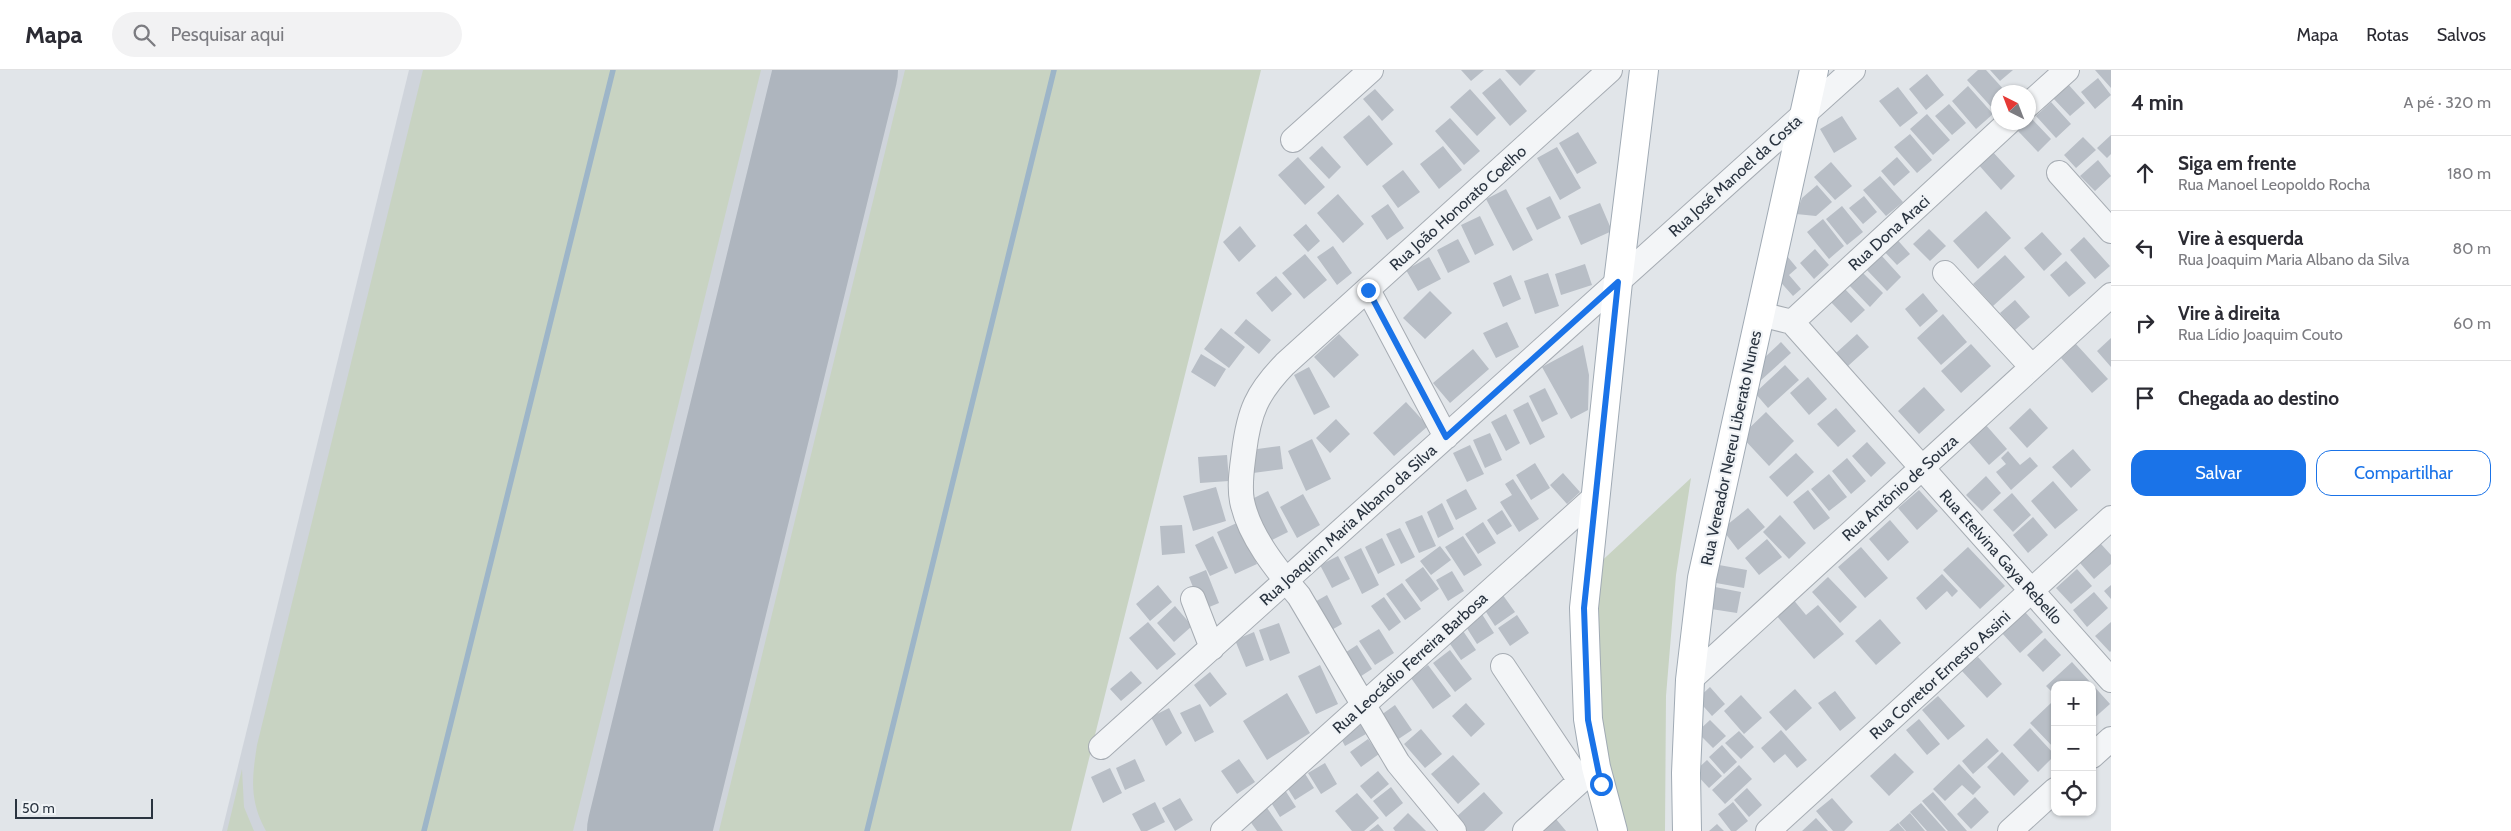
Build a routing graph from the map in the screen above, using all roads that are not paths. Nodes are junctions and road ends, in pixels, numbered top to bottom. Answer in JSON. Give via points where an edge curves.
{"nodes":[{"id":1,"x":1371,"y":70,"type":"edge"},
{"id":2,"x":1610,"y":70,"type":"edge"},
{"id":3,"x":1644,"y":70,"type":"edge"},
{"id":4,"x":1814,"y":70,"type":"edge"},
{"id":5,"x":1853,"y":70,"type":"edge"},
{"id":6,"x":2067,"y":70,"type":"edge"},
{"id":7,"x":2036,"y":98,"type":"edge"},
{"id":8,"x":1804,"y":114,"type":"junction"},
{"id":9,"x":2000,"y":130,"type":"edge"},
{"id":10,"x":1293,"y":140,"type":"dead end"},
{"id":11,"x":2059,"y":173,"type":"dead end"},
{"id":12,"x":2111,"y":231,"type":"edge"},
{"id":13,"x":1945,"y":273,"type":"dead end"},
{"id":14,"x":1618,"y":282,"type":"junction"},
{"id":15,"x":1368,"y":290,"type":"junction"},
{"id":16,"x":2111,"y":295,"type":"edge"},
{"id":17,"x":1760,"y":314,"type":"junction"},
{"id":18,"x":1792,"y":322,"type":"junction"},
{"id":19,"x":2032,"y":368,"type":"junction"},
{"id":20,"x":1446,"y":437,"type":"junction"},
{"id":21,"x":1922,"y":468,"type":"junction"},
{"id":22,"x":1596,"y":496,"type":"junction"},
{"id":23,"x":2111,"y":518,"type":"edge"},
{"id":24,"x":1286,"y":581,"type":"junction"},
{"id":25,"x":2031,"y":591,"type":"junction"},
{"id":26,"x":1193,"y":599,"type":"dead end"},
{"id":27,"x":1212,"y":648,"type":"junction"},
{"id":28,"x":1503,"y":666,"type":"dead end"},
{"id":29,"x":1690,"y":680,"type":"junction"},
{"id":30,"x":2111,"y":680,"type":"edge"},
{"id":31,"x":1364,"y":704,"type":"junction"},
{"id":32,"x":2111,"y":739,"type":"edge"},
{"id":33,"x":1102,"y":748,"type":"dead end"},
{"id":34,"x":2096,"y":752,"type":"edge"},
{"id":35,"x":1588,"y":774,"type":"junction"},
{"id":36,"x":2051,"y":794,"type":"edge"},
{"id":37,"x":1223,"y":831,"type":"edge"},
{"id":38,"x":1454,"y":831,"type":"edge"},
{"id":39,"x":1525,"y":831,"type":"edge"},
{"id":40,"x":1613,"y":831,"type":"edge"},
{"id":41,"x":1687,"y":831,"type":"edge"},
{"id":42,"x":1768,"y":831,"type":"edge"},
{"id":43,"x":2010,"y":831,"type":"edge"}],
"edges":[{"from":1,"to":10,"type":"street"},
{"from":2,"to":15,"type":"street","name":"Rua João Honorato Coelho"},
{"from":3,"to":14,"type":"main road"},
{"from":4,"to":8,"type":"main road","name":"Rua Vereador Nereu Liberato Nunes"},
{"from":5,"to":8,"type":"street","name":"Rua José Manoel da Costa"},
{"from":6,"to":7,"type":"street"},
{"from":8,"to":14,"type":"street","name":"Rua José Manoel da Costa"},
{"from":8,"to":17,"type":"main road","name":"Rua Vereador Nereu Liberato Nunes"},
{"from":9,"to":18,"type":"street","name":"Rua Dona Araci"},
{"from":11,"to":12,"type":"street"},
{"from":13,"to":19,"type":"street"},
{"from":14,"to":20,"type":"street","name":"Rua Joaquim Maria Albano da Silva"},
{"from":14,"to":22,"type":"main road"},
{"from":15,"to":20,"type":"street"},
{"from":15,"to":24,"type":"street","name":"Rua João Honorato Coelho","via":[[1267,383],[1247,424],[1242,501],[1258,538]]},
{"from":16,"to":19,"type":"street","name":"Rua Antônio de Souza"},
{"from":17,"to":18,"type":"street"},
{"from":17,"to":29,"type":"main road","name":"Rua Vereador Nereu Liberato Nunes","via":[[1702,578]]},
{"from":18,"to":21,"type":"street","name":"Rua Etelvina Gaya Rebello"},
{"from":19,"to":21,"type":"street","name":"Rua Antônio de Souza"},
{"from":20,"to":24,"type":"street","name":"Rua Joaquim Maria Albano da Silva"},
{"from":21,"to":25,"type":"street","name":"Rua Etelvina Gaya Rebello"},
{"from":21,"to":29,"type":"street","name":"Rua Antônio de Souza"},
{"from":22,"to":31,"type":"street","name":"Rua Leocádio Ferreira Barbosa"},
{"from":22,"to":35,"type":"main road","via":[[1584,608]]},
{"from":23,"to":25,"type":"street","name":"Rua Corretor Ernesto Assini"},
{"from":24,"to":27,"type":"street","name":"Rua Joaquim Maria Albano da Silva"},
{"from":24,"to":31,"type":"street","name":"Rua João Honorato Coelho","via":[[1299,596]]},
{"from":25,"to":30,"type":"street","name":"Rua Etelvina Gaya Rebello"},
{"from":25,"to":42,"type":"street","name":"Rua Corretor Ernesto Assini"},
{"from":26,"to":27,"type":"street"},
{"from":27,"to":33,"type":"street","name":"Rua Joaquim Maria Albano da Silva"},
{"from":28,"to":35,"type":"street"},
{"from":29,"to":41,"type":"main road","name":"Rua Vereador Nereu Liberato Nunes"},
{"from":31,"to":37,"type":"street","name":"Rua Leocádio Ferreira Barbosa"},
{"from":31,"to":38,"type":"street","name":"Rua João Honorato Coelho","via":[[1398,763]]},
{"from":32,"to":34,"type":"street"},
{"from":35,"to":39,"type":"street"},
{"from":35,"to":40,"type":"main road"},
{"from":36,"to":43,"type":"street"}]}
